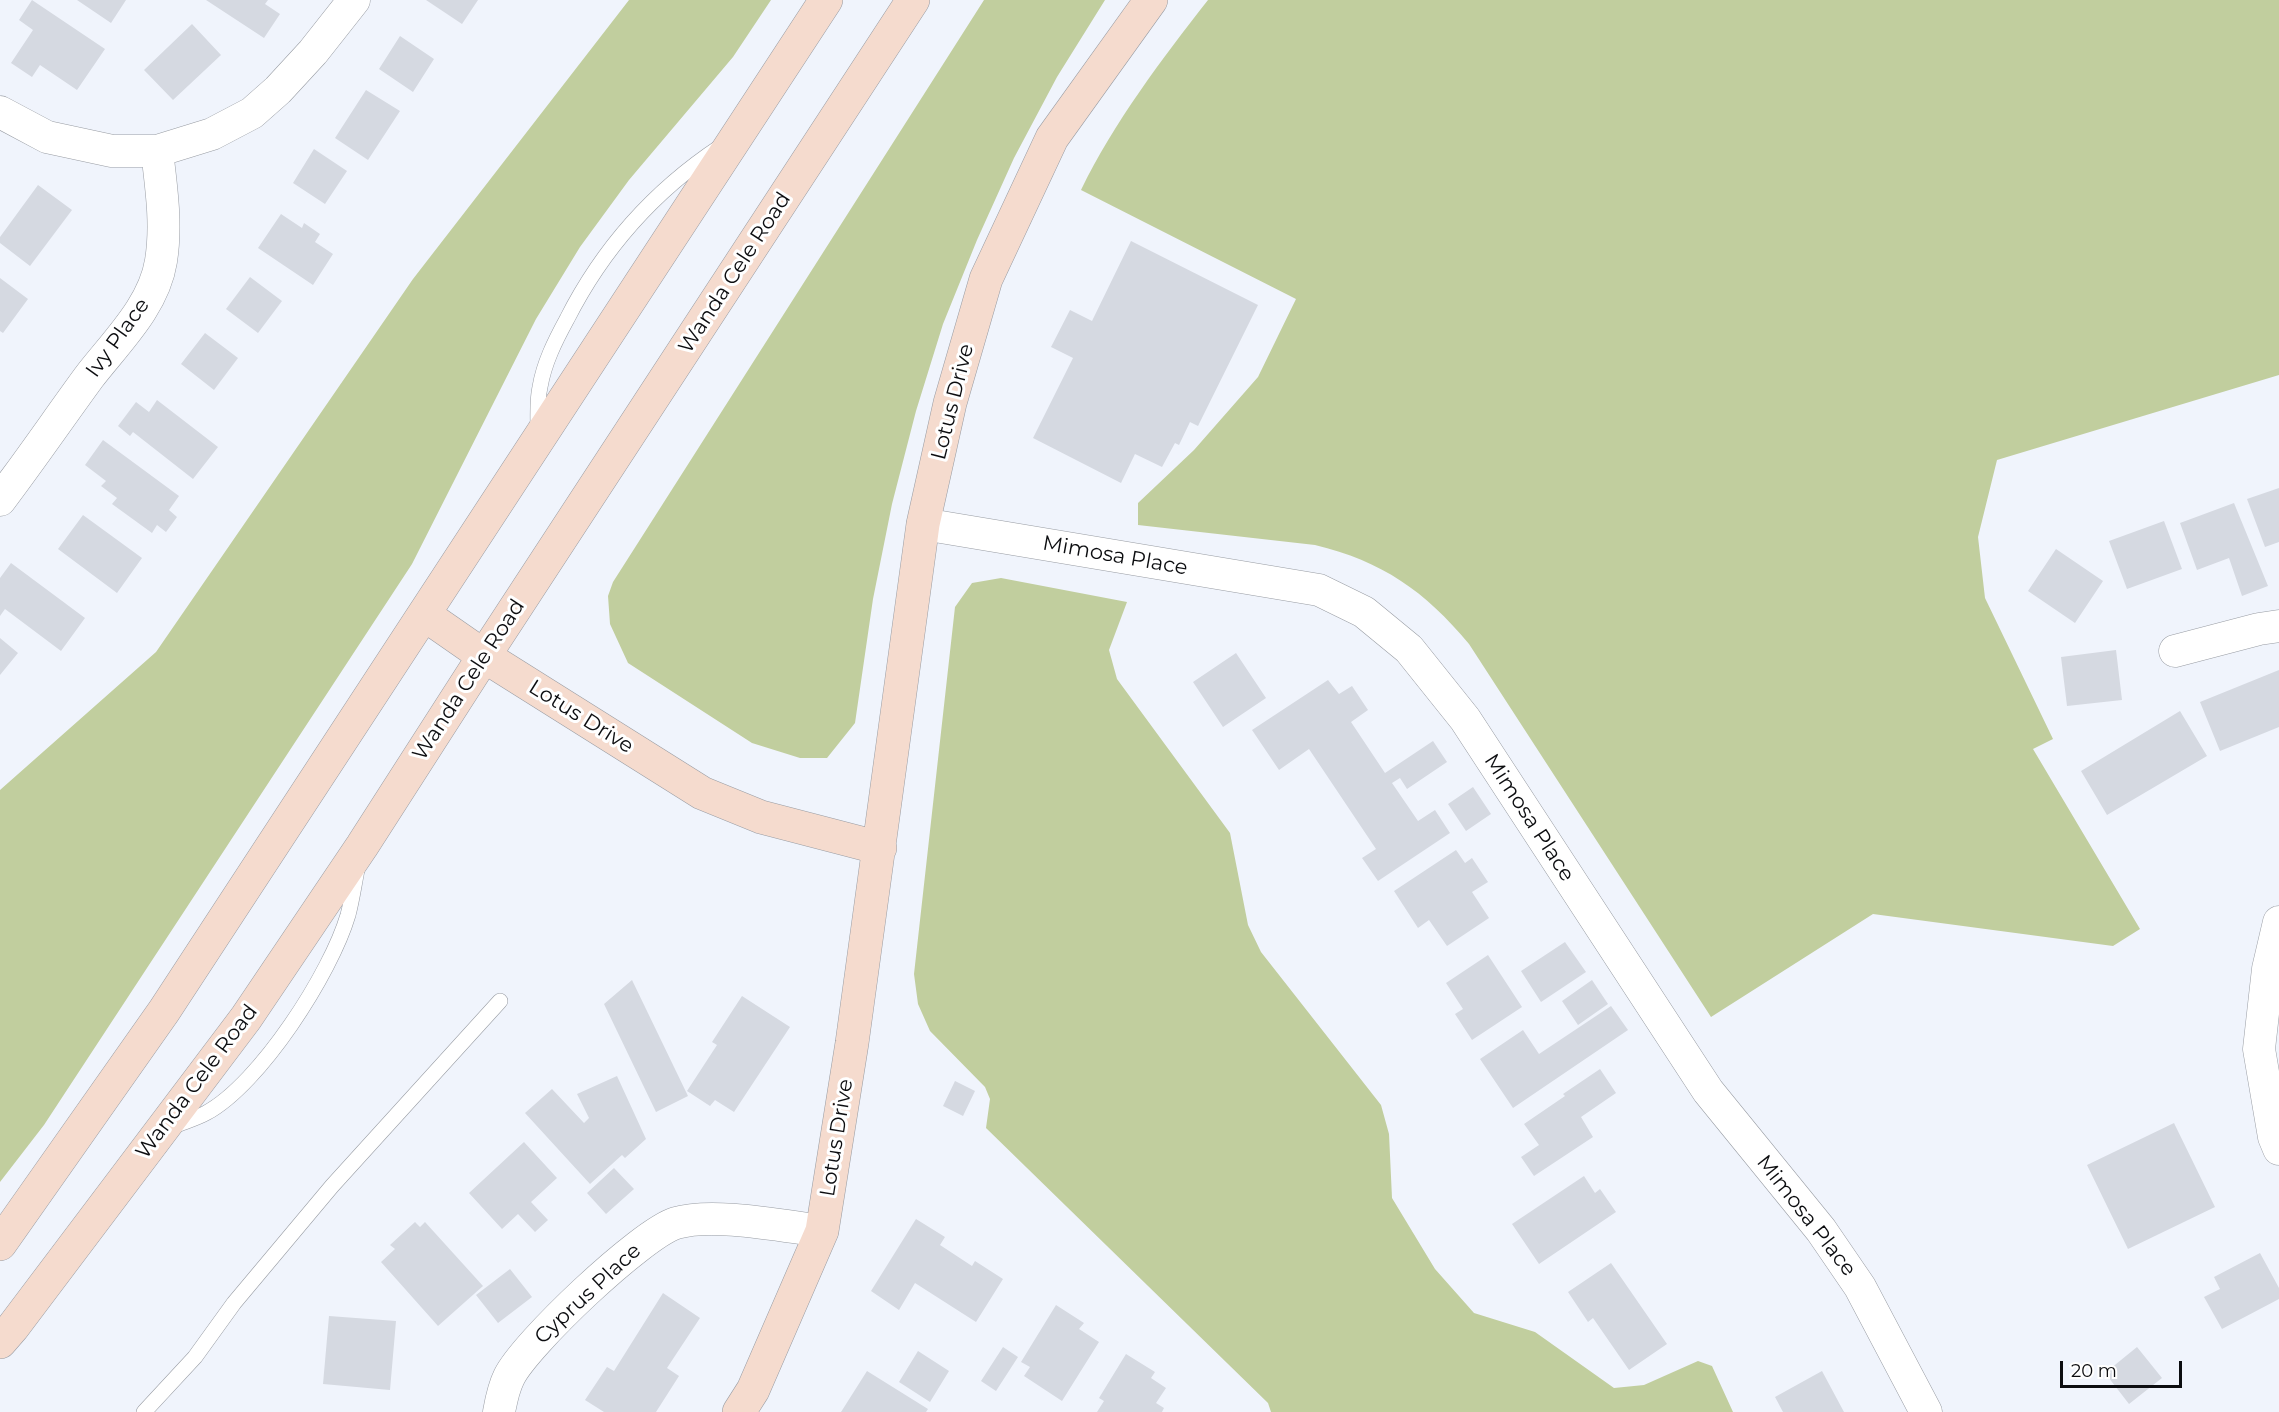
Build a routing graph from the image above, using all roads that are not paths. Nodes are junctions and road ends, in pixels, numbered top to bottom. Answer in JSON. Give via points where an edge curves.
{"nodes":[{"id":1,"x":354,"y":0,"type":"edge"},
{"id":2,"x":826,"y":0,"type":"edge"},
{"id":3,"x":913,"y":0,"type":"edge"},
{"id":4,"x":1151,"y":0,"type":"edge"},
{"id":5,"x":0,"y":112,"type":"edge"},
{"id":6,"x":739,"y":134,"type":"junction"},
{"id":7,"x":157,"y":150,"type":"junction"},
{"id":8,"x":537,"y":443,"type":"junction"},
{"id":9,"x":0,"y":500,"type":"edge"},
{"id":10,"x":923,"y":524,"type":"junction"},
{"id":11,"x":425,"y":615,"type":"junction"},
{"id":12,"x":2279,"y":626,"type":"edge"},
{"id":13,"x":2175,"y":651,"type":"dead end"},
{"id":14,"x":484,"y":656,"type":"junction"},
{"id":15,"x":880,"y":848,"type":"junction"},
{"id":16,"x":2279,"y":922,"type":"edge"},
{"id":17,"x":500,"y":1002,"type":"dead end"},
{"id":18,"x":2279,"y":1149,"type":"edge"},
{"id":19,"x":822,"y":1231,"type":"junction"},
{"id":20,"x":0,"y":1244,"type":"edge"},
{"id":21,"x":0,"y":1342,"type":"edge"},
{"id":22,"x":144,"y":1412,"type":"edge"},
{"id":23,"x":499,"y":1412,"type":"edge"},
{"id":24,"x":740,"y":1412,"type":"edge"},
{"id":25,"x":1926,"y":1412,"type":"edge"}],
"edges":[{"from":1,"to":7,"type":"street","via":[[306,60],[252,113],[212,134]]},
{"from":2,"to":6,"type":"street"},
{"from":3,"to":14,"type":"street","name":"Wanda Cele Road"},
{"from":4,"to":10,"type":"street","name":"Lotus Drive","via":[[1052,138],[986,279],[950,403]]},
{"from":5,"to":7,"type":"street","via":[[47,137],[112,151]]},
{"from":6,"to":8,"type":"street"},
{"from":6,"to":8,"type":"lane","via":[[688,168],[651,201],[593,272],[550,351],[540,387]]},
{"from":7,"to":9,"type":"street","name":"Ivy Place","via":[[164,222],[161,262],[150,293]]},
{"from":8,"to":11,"type":"street"},
{"from":10,"to":15,"type":"street","name":"Lotus Drive"},
{"from":10,"to":25,"type":"street","name":"Mimosa Place","via":[[1319,590],[1364,612],[1409,649],[1465,719],[1708,1091],[1821,1230],[1860,1287]]},
{"from":11,"to":14,"type":"street","name":"Lotus Drive"},
{"from":11,"to":20,"type":"street","via":[[164,1011]]},
{"from":12,"to":13,"type":"street"},
{"from":14,"to":15,"type":"street","name":"Lotus Drive","via":[[702,793],[761,816]]},
{"from":14,"to":21,"type":"street","name":"Wanda Cele Road","via":[[246,1018]]},
{"from":15,"to":19,"type":"street","name":"Lotus Drive"},
{"from":16,"to":18,"type":"street","via":[[2268,969],[2259,1049]]},
{"from":17,"to":22,"type":"lane","via":[[332,1186],[234,1303],[195,1357]]},
{"from":19,"to":23,"type":"street","name":"Cyprus Place","via":[[713,1218],[675,1224],[641,1244],[609,1270],[530,1348],[509,1376]]},
{"from":19,"to":24,"type":"street","name":"Lotus Drive"}]}
